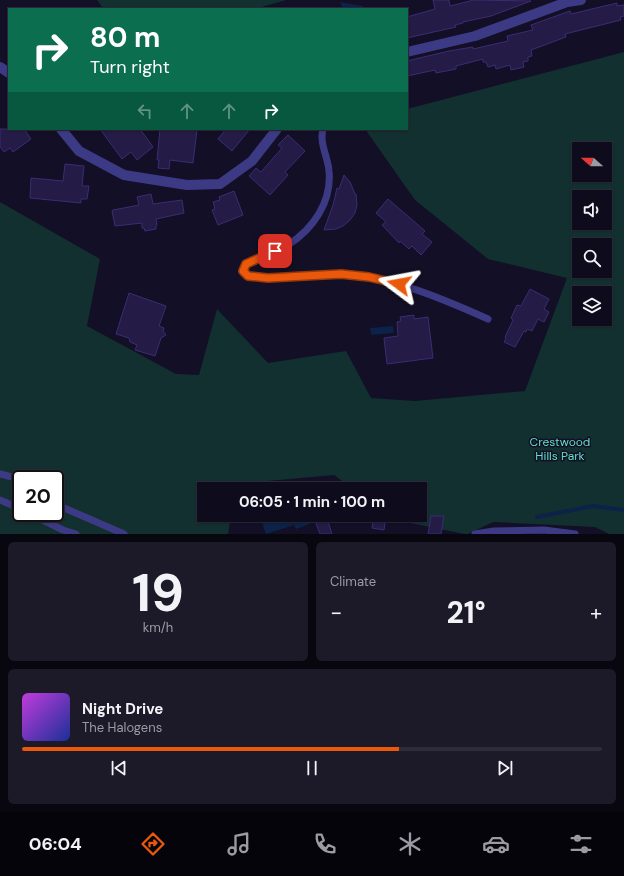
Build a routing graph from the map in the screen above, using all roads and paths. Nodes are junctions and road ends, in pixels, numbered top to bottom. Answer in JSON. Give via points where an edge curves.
{"nodes":[{"id":1,"x":581,"y":0,"type":"edge"},
{"id":2,"x":408,"y":52,"type":"edge"},
{"id":3,"x":62,"y":130,"type":"edge"},
{"id":4,"x":276,"y":130,"type":"edge"},
{"id":5,"x":323,"y":130,"type":"edge"},
{"id":6,"x":488,"y":319,"type":"dead end"},
{"id":7,"x":0,"y":474,"type":"edge"},
{"id":8,"x":12,"y":477,"type":"edge"},
{"id":9,"x":0,"y":500,"type":"edge"},
{"id":10,"x":12,"y":505,"type":"edge"},
{"id":11,"x":64,"y":508,"type":"edge"},
{"id":12,"x":47,"y":522,"type":"edge"},
{"id":13,"x":76,"y":534,"type":"edge"},
{"id":14,"x":124,"y":534,"type":"edge"},
{"id":15,"x":475,"y":534,"type":"edge"},
{"id":16,"x":575,"y":534,"type":"edge"}],
"edges":[{"from":1,"to":2,"type":"street","via":[[567,2],[474,36]]},
{"from":3,"to":4,"type":"street","via":[[80,151],[124,175],[187,184],[220,184],[252,161]]},
{"from":5,"to":6,"type":"lane","via":[[329,171],[328,191],[319,214],[310,227],[287,246],[246,264],[243,271],[248,276],[268,278],[341,274],[369,277],[410,287]]},
{"from":7,"to":8,"type":"lane"},
{"from":9,"to":10,"type":"lane"},
{"from":11,"to":14,"type":"lane"},
{"from":12,"to":13,"type":"lane"},
{"from":15,"to":16,"type":"lane","via":[[544,530]]}]}
